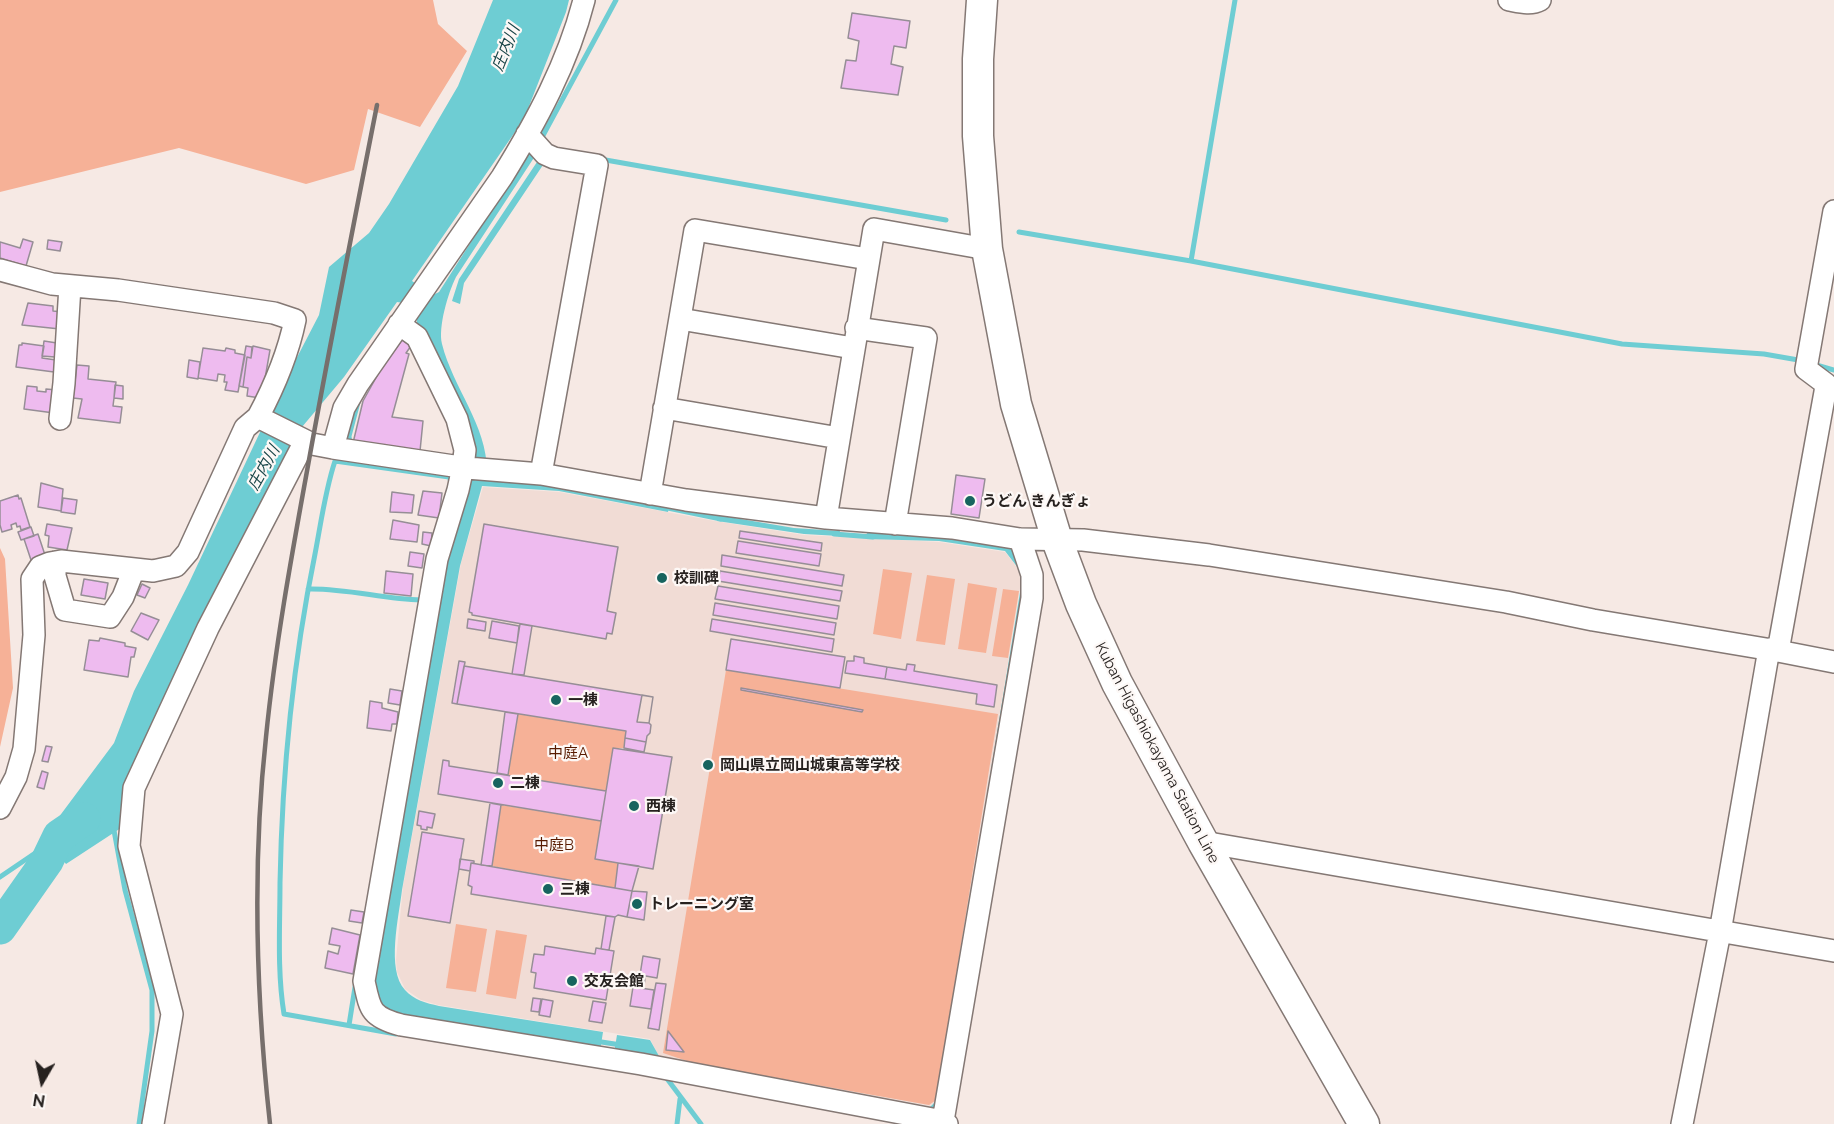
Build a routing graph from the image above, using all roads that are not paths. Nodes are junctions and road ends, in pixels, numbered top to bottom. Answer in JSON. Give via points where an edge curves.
{"nodes":[{"id":1,"x":584,"y":0,"type":"edge"},
{"id":2,"x":982,"y":0,"type":"edge"},
{"id":3,"x":1509,"y":0,"type":"edge"},
{"id":4,"x":1540,"y":0,"type":"edge"},
{"id":5,"x":533,"y":140,"type":"junction"},
{"id":6,"x":1834,"y":211,"type":"edge"},
{"id":7,"x":987,"y":249,"type":"junction"},
{"id":8,"x":868,"y":259,"type":"junction"},
{"id":9,"x":0,"y":270,"type":"edge"},
{"id":10,"x":70,"y":286,"type":"junction"},
{"id":11,"x":680,"y":318,"type":"junction"},
{"id":12,"x":404,"y":324,"type":"junction"},
{"id":13,"x":854,"y":338,"type":"junction"},
{"id":14,"x":664,"y":408,"type":"junction"},
{"id":15,"x":60,"y":418,"type":"dead end"},
{"id":16,"x":261,"y":418,"type":"junction"},
{"id":17,"x":839,"y":438,"type":"junction"},
{"id":18,"x":302,"y":440,"type":"junction"},
{"id":19,"x":333,"y":448,"type":"junction"},
{"id":20,"x":465,"y":467,"type":"junction"},
{"id":21,"x":542,"y":474,"type":"junction"},
{"id":22,"x":651,"y":494,"type":"junction"},
{"id":23,"x":826,"y":518,"type":"junction"},
{"id":24,"x":895,"y":524,"type":"junction"},
{"id":25,"x":1020,"y":539,"type":"junction"},
{"id":26,"x":1057,"y":540,"type":"junction"},
{"id":27,"x":55,"y":562,"type":"junction"},
{"id":28,"x":134,"y":569,"type":"junction"},
{"id":29,"x":1773,"y":650,"type":"junction"},
{"id":30,"x":1834,"y":662,"type":"edge"},
{"id":31,"x":0,"y":808,"type":"edge"},
{"id":32,"x":1203,"y":842,"type":"junction"},
{"id":33,"x":1720,"y":932,"type":"junction"},
{"id":34,"x":1834,"y":951,"type":"edge"},
{"id":35,"x":945,"y":1122,"type":"edge"},
{"id":36,"x":153,"y":1124,"type":"edge"},
{"id":37,"x":1364,"y":1124,"type":"edge"},
{"id":38,"x":1682,"y":1124,"type":"edge"}],
"edges":[{"from":1,"to":5,"type":"street"},
{"from":2,"to":7,"type":"main road","name":"Kuban Higashiokayama Station Line","via":[[978,136]]},
{"from":3,"to":4,"type":"street"},
{"from":5,"to":12,"type":"street","via":[[502,177]]},
{"from":5,"to":21,"type":"street","via":[[554,158],[597,165]]},
{"from":6,"to":29,"type":"street","via":[[1808,362],[1826,384],[1826,392]]},
{"from":7,"to":8,"type":"street","via":[[874,229]]},
{"from":7,"to":26,"type":"main road","name":"Kuban Higashiokayama Station Line","via":[[1016,404]]},
{"from":8,"to":11,"type":"street","via":[[695,230]]},
{"from":8,"to":13,"type":"street"},
{"from":9,"to":10,"type":"street"},
{"from":10,"to":15,"type":"street"},
{"from":10,"to":16,"type":"street","via":[[274,313],[296,320]]},
{"from":11,"to":13,"type":"street"},
{"from":11,"to":14,"type":"street"},
{"from":12,"to":19,"type":"street","via":[[344,408]]},
{"from":12,"to":20,"type":"street","via":[[417,337],[457,419]]},
{"from":13,"to":17,"type":"street"},
{"from":13,"to":24,"type":"street","via":[[926,338]]},
{"from":14,"to":17,"type":"street"},
{"from":14,"to":22,"type":"street"},
{"from":16,"to":18,"type":"street"},
{"from":16,"to":28,"type":"street","via":[[245,428],[188,552],[176,566],[166,570]]},
{"from":17,"to":23,"type":"street"},
{"from":18,"to":19,"type":"street"},
{"from":18,"to":36,"type":"street","via":[[134,788],[129,846],[172,1014]]},
{"from":19,"to":20,"type":"street"},
{"from":20,"to":21,"type":"street"},
{"from":20,"to":35,"type":"street","via":[[437,559],[364,981],[369,1006],[387,1021],[401,1025],[641,1064]]},
{"from":21,"to":22,"type":"street"},
{"from":22,"to":23,"type":"street"},
{"from":23,"to":24,"type":"street"},
{"from":24,"to":25,"type":"street"},
{"from":25,"to":26,"type":"street"},
{"from":25,"to":35,"type":"street","via":[[1032,575],[1032,598]]},
{"from":26,"to":29,"type":"street","via":[[1209,555]]},
{"from":26,"to":32,"type":"main road","name":"Kuban Higashiokayama Station Line","via":[[1117,683]]},
{"from":27,"to":28,"type":"street"},
{"from":27,"to":28,"type":"street","via":[[65,610],[110,617]]},
{"from":27,"to":31,"type":"street","via":[[40,567],[32,579],[34,635],[24,749],[16,777]]},
{"from":29,"to":30,"type":"street"},
{"from":29,"to":33,"type":"street"},
{"from":32,"to":33,"type":"street"},
{"from":32,"to":37,"type":"main road","name":"Kuban Higashiokayama Station Line"},
{"from":33,"to":34,"type":"street"},
{"from":33,"to":38,"type":"street"}]}
